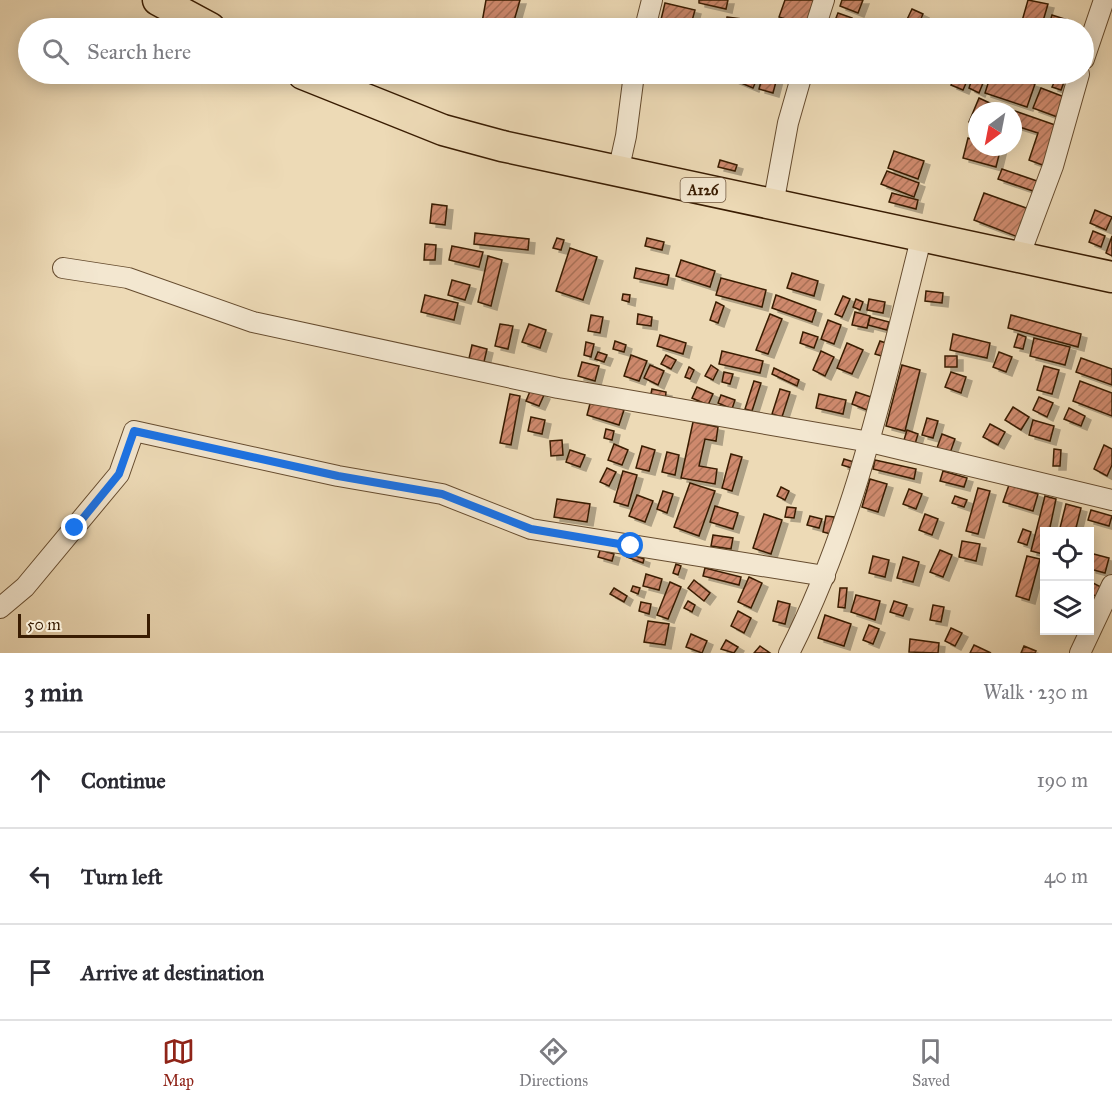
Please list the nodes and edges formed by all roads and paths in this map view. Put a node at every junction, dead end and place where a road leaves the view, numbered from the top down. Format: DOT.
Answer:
graph roads {
  1 [pos="158,0"];
  2 [pos="652,0"];
  3 [pos="824,0"];
  4 [pos="1104,0"];
  5 [pos="191,18"];
  6 [pos="648,18"];
  7 [pos="818,18"];
  8 [pos="1094,28"];
  9 [pos="328,84"];
  10 [pos="633,84"];
  11 [pos="799,84"];
  12 [pos="1076,84"];
  13 [pos="618,172"];
  14 [pos="773,205"];
  15 [pos="922,235"];
  16 [pos="1019,257"];
  17 [pos="63,268"];
  18 [pos="1112,277"];
  19 [pos="870,442"];
  20 [pos="1112,500"];
  21 [pos="825,576"];
  22 [pos="1112,585"];
  23 [pos="0,608"];
  24 [pos="789,653"];
  25 [pos="1080,653"];
  1 -- 5 [label="highway"];
  2 -- 6 [label="street"];
  3 -- 7 [label="street"];
  4 -- 8 [label="street"];
  9 -- 13 [label="highway, A126"];
  10 -- 13 [label="street"];
  11 -- 14 [label="street"];
  12 -- 16 [label="street"];
  13 -- 14 [label="highway, A126"];
  14 -- 15 [label="highway, A126"];
  15 -- 16 [label="highway, A126"];
  15 -- 19 [label="street"];
  16 -- 18 [label="highway, A126"];
  17 -- 19 [label="street"];
  19 -- 20 [label="street"];
  19 -- 21 [label="street"];
  21 -- 23 [label="street"];
  21 -- 24 [label="street"];
  22 -- 25 [label="street"];
}
